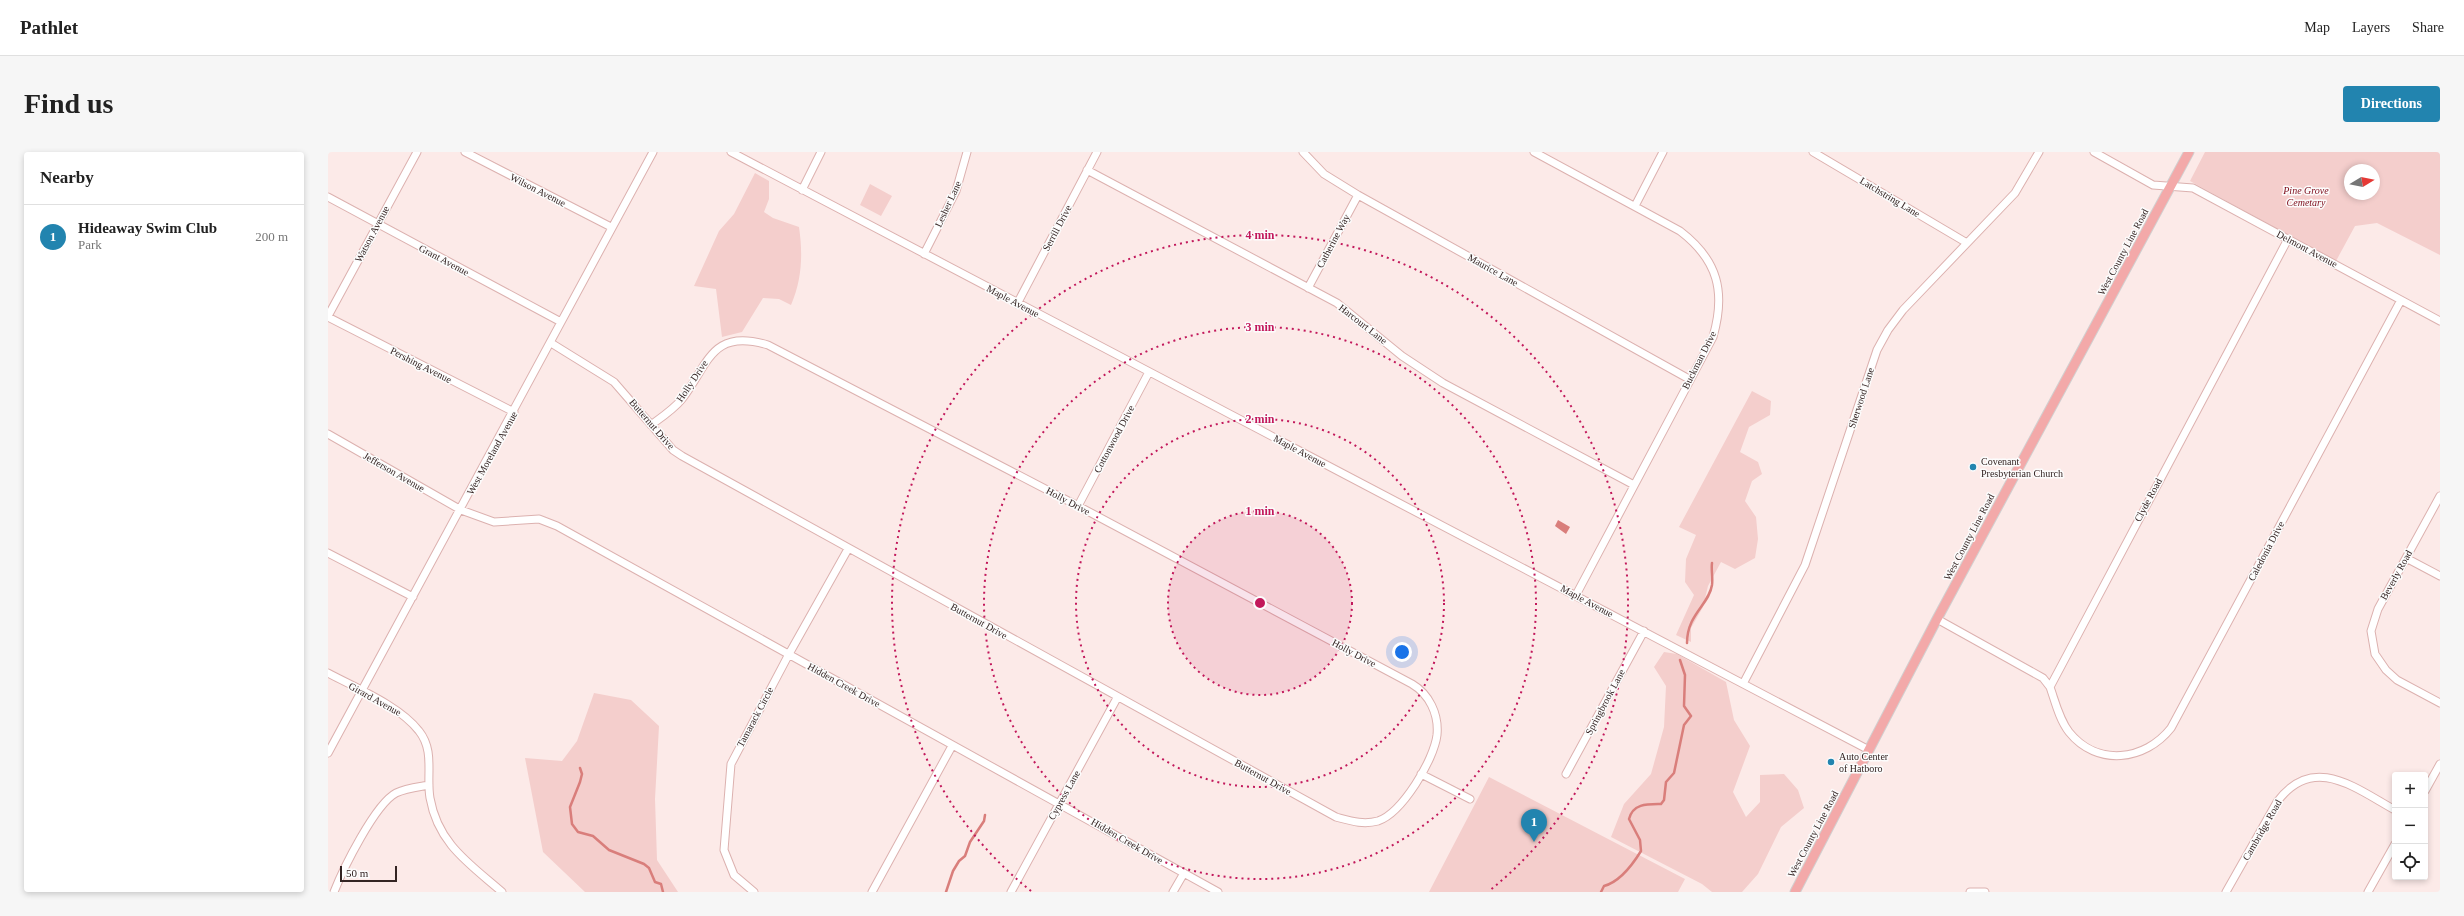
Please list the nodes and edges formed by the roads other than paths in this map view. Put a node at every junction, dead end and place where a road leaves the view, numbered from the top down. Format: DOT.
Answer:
graph roads {
  1 [pos="417,152"];
  2 [pos="465,152"];
  3 [pos="653,152"];
  4 [pos="731,152"];
  5 [pos="821,152"];
  6 [pos="967,152"];
  7 [pos="1097,152"];
  8 [pos="1303,152"];
  9 [pos="1534,152"];
  10 [pos="1663,152"];
  11 [pos="1813,152"];
  12 [pos="2039,152"];
  13 [pos="2094,152"];
  14 [pos="2189,152"];
  15 [pos="1822,154"];
  16 [pos="1087,170"];
  17 [pos="2171,186"];
  18 [pos="802,190"];
  19 [pos="1358,195"];
  20 [pos="328,197"];
  21 [pos="1635,206"];
  22 [pos="378,224"];
  23 [pos="611,227"];
  24 [pos="2288,239"];
  25 [pos="1967,243"];
  26 [pos="924,254"];
  27 [pos="1308,288"];
  28 [pos="2401,300"];
  29 [pos="1017,304"];
  30 [pos="328,317"];
  31 [pos="2440,321"];
  32 [pos="561,322"];
  33 [pos="551,343"];
  34 [pos="1149,372"];
  35 [pos="1689,379"];
  36 [pos="514,412"];
  37 [pos="651,425"];
  38 [pos="328,434"];
  39 [pos="1634,485"];
  40 [pos="2440,496"];
  41 [pos="1078,506"];
  42 [pos="460,510"];
  43 [pos="848,549"];
  44 [pos="328,553"];
  45 [pos="2406,558"];
  46 [pos="2440,576"];
  47 [pos="1576,595"];
  48 [pos="413,597"];
  49 [pos="1937,619"];
  50 [pos="1644,631"];
  51 [pos="789,654"];
  52 [pos="328,673"];
  53 [pos="1744,682"];
  54 [pos="2050,687"];
  55 [pos="362,691"];
  56 [pos="1118,698"];
  57 [pos="2440,703"];
  58 [pos="952,746"];
  59 [pos="1869,750"];
  60 [pos="328,753"];
  61 [pos="2440,764"];
  62 [pos="1421,774"];
  63 [pos="1566,774"];
  64 [pos="429,785"];
  65 [pos="2428,785"];
  66 [pos="1470,799"];
  67 [pos="1060,803"];
  68 [pos="2392,808"];
  69 [pos="2392,849"];
  70 [pos="1184,873"];
  71 [pos="334,892"];
  72 [pos="502,892"];
  73 [pos="754,892"];
  74 [pos="872,892"];
  75 [pos="1011,892"];
  76 [pos="1173,892"];
  77 [pos="1218,892"];
  78 [pos="1795,892"];
  79 [pos="1970,892"];
  80 [pos="1985,892"];
  81 [pos="2226,892"];
  82 [pos="2368,892"];
  1 -- 22 [label="street, Watson Avenue"];
  2 -- 23 [label="street, Wilson Avenue"];
  3 -- 23 [label="street, West Moreland Avenue"];
  4 -- 18 [label="street, Maple Avenue"];
  5 -- 18 [label="street"];
  6 -- 26 [label="street, Lesher Lane"];
  7 -- 16 [label="street, Serrill Drive"];
  8 -- 19 [label="street, Maurice Lane"];
  9 -- 21 [label="street, Buckman Drive"];
  10 -- 21 [label="street"];
  11 -- 15 [label="street, Latchstring Lane"];
  12 -- 25 [label="street, Sherwood Lane"];
  13 -- 17 [label="street"];
  14 -- 17 [label="main road, West County Line Road"];
  15 -- 25 [label="street, Latchstring Lane"];
  16 -- 27 [label="street, Harcourt Lane"];
  16 -- 29 [label="street, Serrill Drive"];
  17 -- 24 [label="street, Delmont Avenue"];
  17 -- 49 [label="main road, West County Line Road"];
  18 -- 26 [label="street, Maple Avenue"];
  19 -- 27 [label="street, Catherine Way"];
  19 -- 35 [label="street, Maurice Lane"];
  20 -- 22 [label="street, Grant Avenue"];
  21 -- 35 [label="street, Buckman Drive"];
  22 -- 30 [label="street, Watson Avenue"];
  22 -- 32 [label="street, Grant Avenue"];
  23 -- 32 [label="street, West Moreland Avenue"];
  24 -- 28 [label="street, Delmont Avenue"];
  24 -- 54 [label="street, Clyde Road"];
  25 -- 53 [label="street, Sherwood Lane"];
  26 -- 29 [label="street, Maple Avenue"];
  27 -- 39 [label="street, Harcourt Lane"];
  28 -- 31 [label="street, Delmont Avenue"];
  28 -- 54 [label="street, Caledonia Drive"];
  29 -- 34 [label="street, Maple Avenue"];
  30 -- 36 [label="street, Pershing Avenue"];
  32 -- 33 [label="street, West Moreland Avenue"];
  33 -- 36 [label="street, West Moreland Avenue"];
  33 -- 37 [label="street, Butternut Drive"];
  34 -- 41 [label="street, Cottonwood Drive"];
  34 -- 47 [label="street, Maple Avenue"];
  35 -- 39 [label="street, Buckman Drive"];
  36 -- 42 [label="street, West Moreland Avenue"];
  37 -- 41 [label="street, Holly Drive"];
  37 -- 43 [label="street, Butternut Drive"];
  38 -- 42 [label="street, Jefferson Avenue"];
  39 -- 47 [label="street, Buckman Drive"];
  40 -- 45 [label="street, Beverly Road"];
  41 -- 62 [label="street, Holly Drive"];
  42 -- 48 [label="street, West Moreland Avenue"];
  42 -- 51 [label="street, Hidden Creek Drive"];
  43 -- 51 [label="street, Tamarack Circle"];
  43 -- 56 [label="street, Butternut Drive"];
  44 -- 48 [label="street"];
  45 -- 46 [label="street"];
  45 -- 57 [label="street, Beverly Road"];
  47 -- 50 [label="street, Maple Avenue"];
  48 -- 55 [label="street, West Moreland Avenue"];
  49 -- 54 [label="street"];
  49 -- 59 [label="main road, West County Line Road"];
  50 -- 53 [label="street, Maple Avenue"];
  50 -- 63 [label="street, Springbrook Lane"];
  51 -- 58 [label="street, Hidden Creek Drive"];
  51 -- 73 [label="street, Tamarack Circle"];
  52 -- 55 [label="street, Girard Avenue"];
  53 -- 59 [label="street, Maple Avenue"];
  55 -- 60 [label="street, West Moreland Avenue"];
  55 -- 64 [label="street, Girard Avenue"];
  56 -- 62 [label="street, Butternut Drive"];
  56 -- 67 [label="street, Cypress Lane"];
  58 -- 67 [label="street, Hidden Creek Drive"];
  58 -- 74 [label="street"];
  59 -- 78 [label="main road, West County Line Road"];
  61 -- 65 [label="street"];
  62 -- 66 [label="street"];
  64 -- 71 [label="street"];
  64 -- 72 [label="street, Girard Avenue"];
  67 -- 70 [label="street, Hidden Creek Drive"];
  67 -- 75 [label="street, Cypress Lane"];
  68 -- 81 [label="street, Cambridge Road"];
  69 -- 82 [label="street"];
  70 -- 76 [label="street"];
  70 -- 77 [label="street, Hidden Creek Drive"];
  79 -- 80 [label="street"];
}
